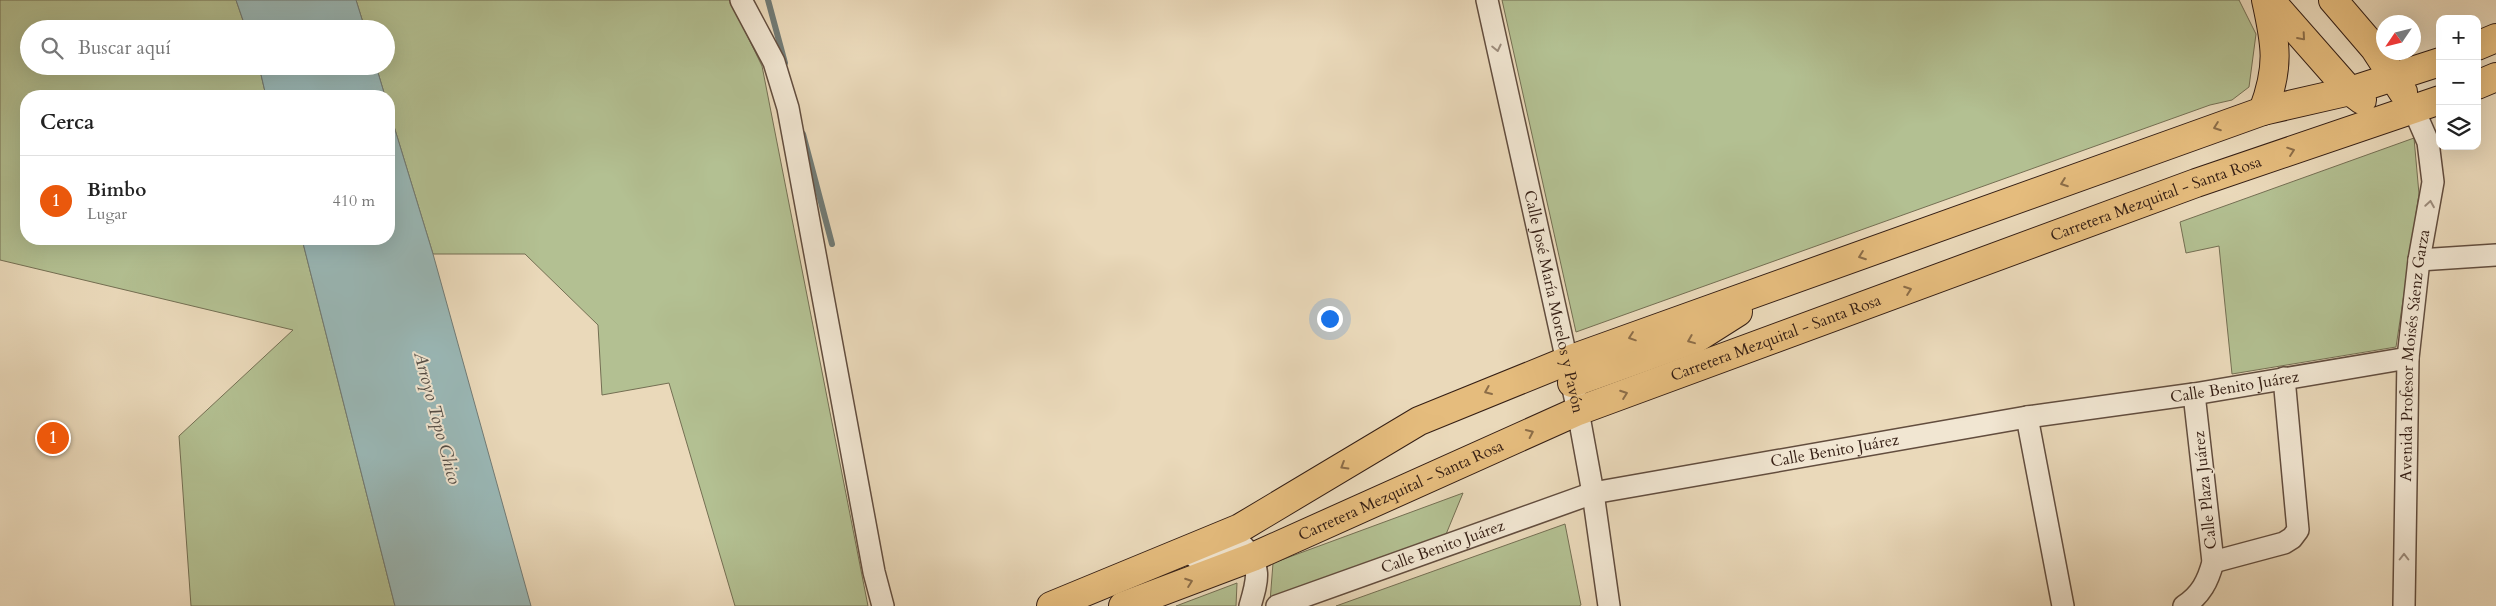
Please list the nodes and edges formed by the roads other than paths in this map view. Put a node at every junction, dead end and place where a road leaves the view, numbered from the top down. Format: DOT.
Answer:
graph roads {
  1 [pos="741,0"];
  2 [pos="1487,0"];
  3 [pos="2266,0"];
  4 [pos="2270,0"];
  5 [pos="2333,0"];
  6 [pos="2496,38"];
  7 [pos="2481,44"];
  8 [pos="2436,63"];
  9 [pos="2496,77"];
  10 [pos="2395,78"];
  11 [pos="2481,83"];
  12 [pos="2350,91"];
  13 [pos="2436,101"];
  14 [pos="2263,111"];
  15 [pos="2405,113"];
  16 [pos="2496,255"];
  17 [pos="2419,260"];
  18 [pos="2408,358"];
  19 [pos="1569,372"];
  20 [pos="2284,378"];
  21 [pos="2194,394"];
  22 [pos="1578,411"];
  23 [pos="2027,417"];
  24 [pos="1594,493"];
  25 [pos="1253,557"];
  26 [pos="2213,562"];
  27 [pos="1125,575"];
  28 [pos="1140,603"];
  29 [pos="883,606"];
  30 [pos="1050,606"];
  31 [pos="1250,606"];
  32 [pos="1277,606"];
  33 [pos="1609,606"];
  34 [pos="2063,606"];
  35 [pos="2184,606"];
  36 [pos="2404,606"];
  1 -- 29 [label="street"];
  2 -- 19 [label="street, Calle José María Morelos y Pavón, one-way"];
  3 -- 14 [label="main road"];
  4 -- 12 [label="main road, one-way"];
  5 -- 10 [label="main road"];
  6 -- 7 [label="main road"];
  8 -- 10 [label="main road, Carretera Mezquital - Santa Rosa"];
  9 -- 11 [label="main road"];
  10 -- 12 [label="main road, Carretera Mezquital - Santa Rosa"];
  10 -- 15 [label="main road"];
  12 -- 14 [label="main road, Carretera Mezquital - Santa Rosa"];
  12 -- 15 [label="main road"];
  13 -- 15 [label="main road, Carretera Mezquital - Santa Rosa"];
  14 -- 19 [label="main road, Carretera Mezquital - Santa Rosa, one-way"];
  17 -- 15 [label="street, Avenida Profesor Moisés Sáenz Garza, one-way"];
  22 -- 15 [label="main road, Carretera Mezquital - Santa Rosa, one-way"];
  16 -- 17 [label="street"];
  17 -- 18 [label="street, Avenida Profesor Moisés Sáenz Garza"];
  18 -- 20 [label="street, Calle Benito Juárez"];
  36 -- 18 [label="street, Avenida Profesor Moisés Sáenz Garza, one-way"];
  19 -- 22 [label="street, Calle José María Morelos y Pavón"];
  19 -- 27 [label="main road, Carretera Mezquital - Santa Rosa, one-way"];
  20 -- 21 [label="street, Calle Benito Juárez"];
  20 -- 26 [label="street"];
  21 -- 23 [label="street, Calle Benito Juárez"];
  21 -- 26 [label="street, Calle Plaza Juárez"];
  22 -- 24 [label="street, Calle José María Morelos y Pavón"];
  25 -- 22 [label="main road, Carretera Mezquital - Santa Rosa, one-way"];
  23 -- 24 [label="street, Calle Benito Juárez"];
  23 -- 34 [label="street"];
  24 -- 32 [label="street, Calle Benito Juárez"];
  24 -- 33 [label="street, Calle José María Morelos y Pavón"];
  25 -- 27 [label="street"];
  28 -- 25 [label="main road, Carretera Mezquital - Santa Rosa, one-way"];
  25 -- 31 [label="street"];
  26 -- 35 [label="street, Calle Plaza Juárez"];
  27 -- 30 [label="main road, Carretera Mezquital - Santa Rosa"];
}
